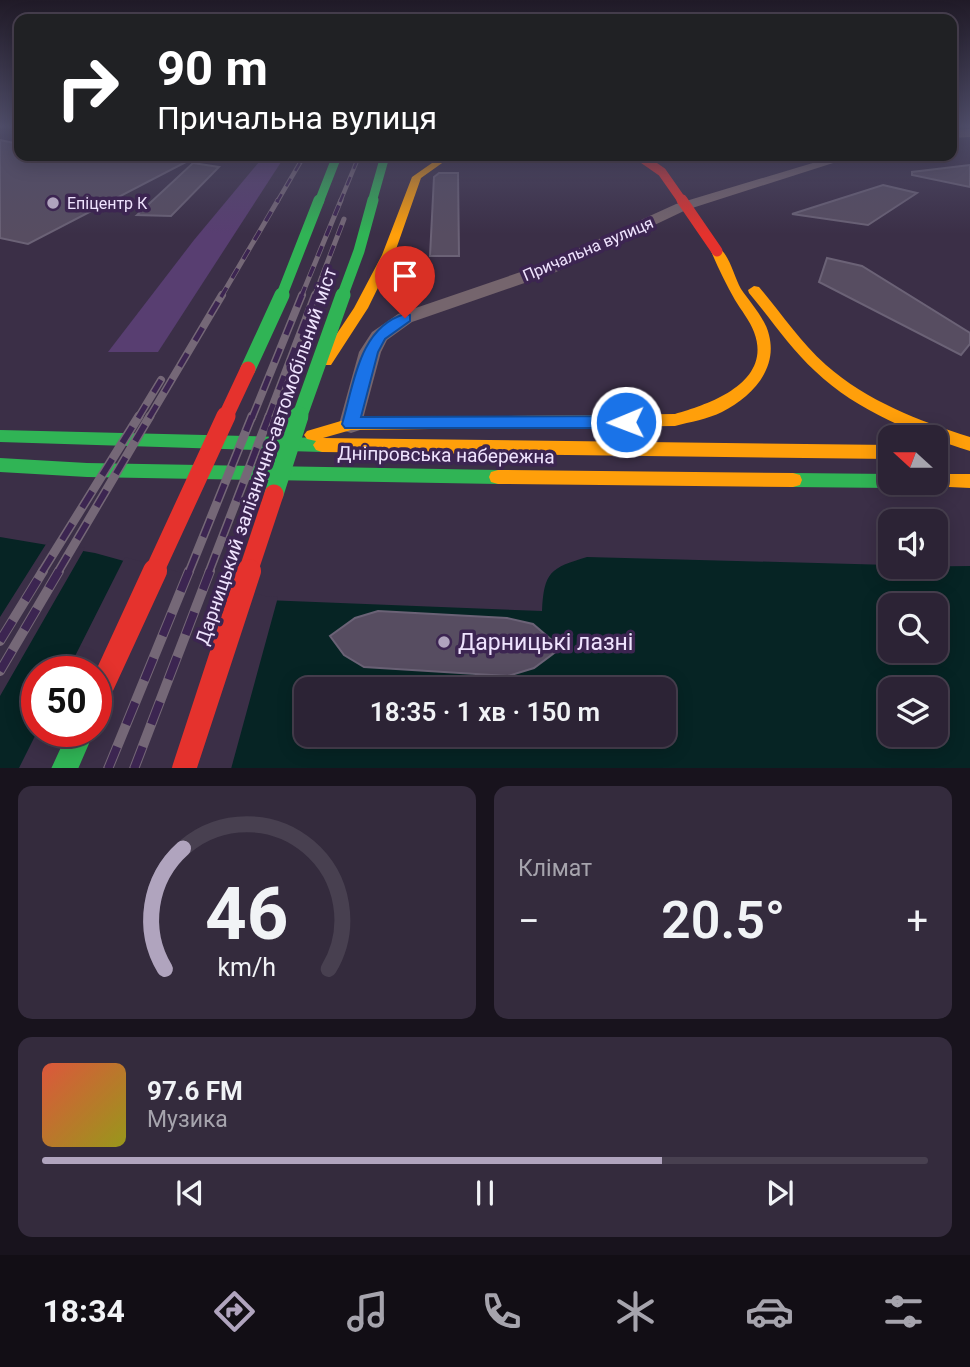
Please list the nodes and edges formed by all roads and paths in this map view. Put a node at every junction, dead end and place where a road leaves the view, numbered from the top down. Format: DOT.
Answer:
graph roads {
  1 [pos="334,163"];
  2 [pos="383,163"];
  3 [pos="438,163"];
  4 [pos="649,163"];
  5 [pos="653,163"];
  6 [pos="826,163"];
  7 [pos="681,207"];
  8 [pos="718,251"];
  9 [pos="307,392"];
  10 [pos="351,424"];
  11 [pos="0,436"];
  12 [pos="295,444"];
  13 [pos="970,444"];
  14 [pos="878,452"];
  15 [pos="948,453"];
  16 [pos="970,453"];
  17 [pos="0,465"];
  18 [pos="878,481"];
  19 [pos="948,481"];
  20 [pos="970,481"];
  21 [pos="112,664"];
  22 [pos="74,747"];
  23 [pos="64,768"];
  24 [pos="184,768"];
  1 -- 21 [label="main road, Дарницький залізнично-автомобільний міст, bridge"];
  2 -- 9 [label="main road, Дарницький залізнично-автомобільний міст, bridge"];
  3 -- 9 [label="main road, bridge"];
  4 -- 8 [label="main road, bridge"];
  5 -- 7 [label="street"];
  6 -- 7 [label="street, Причальна вулиця"];
  7 -- 10 [label="street, Причальна вулиця"];
  8 -- 10 [label="main road"];
  8 -- 13 [label="main road"];
  9 -- 24 [label="main road, Дарницький залізнично-автомобільний міст, bridge"];
  10 -- 12 [label="main road"];
  11 -- 12 [label="main road, Дніпровська набережна"];
  12 -- 14 [label="main road, Дніпровська набережна"];
  15 -- 16 [label="main road"];
  17 -- 18 [label="main road, Дніпровська набережна"];
  19 -- 20 [label="main road"];
  22 -- 23 [label="main road"];
}
